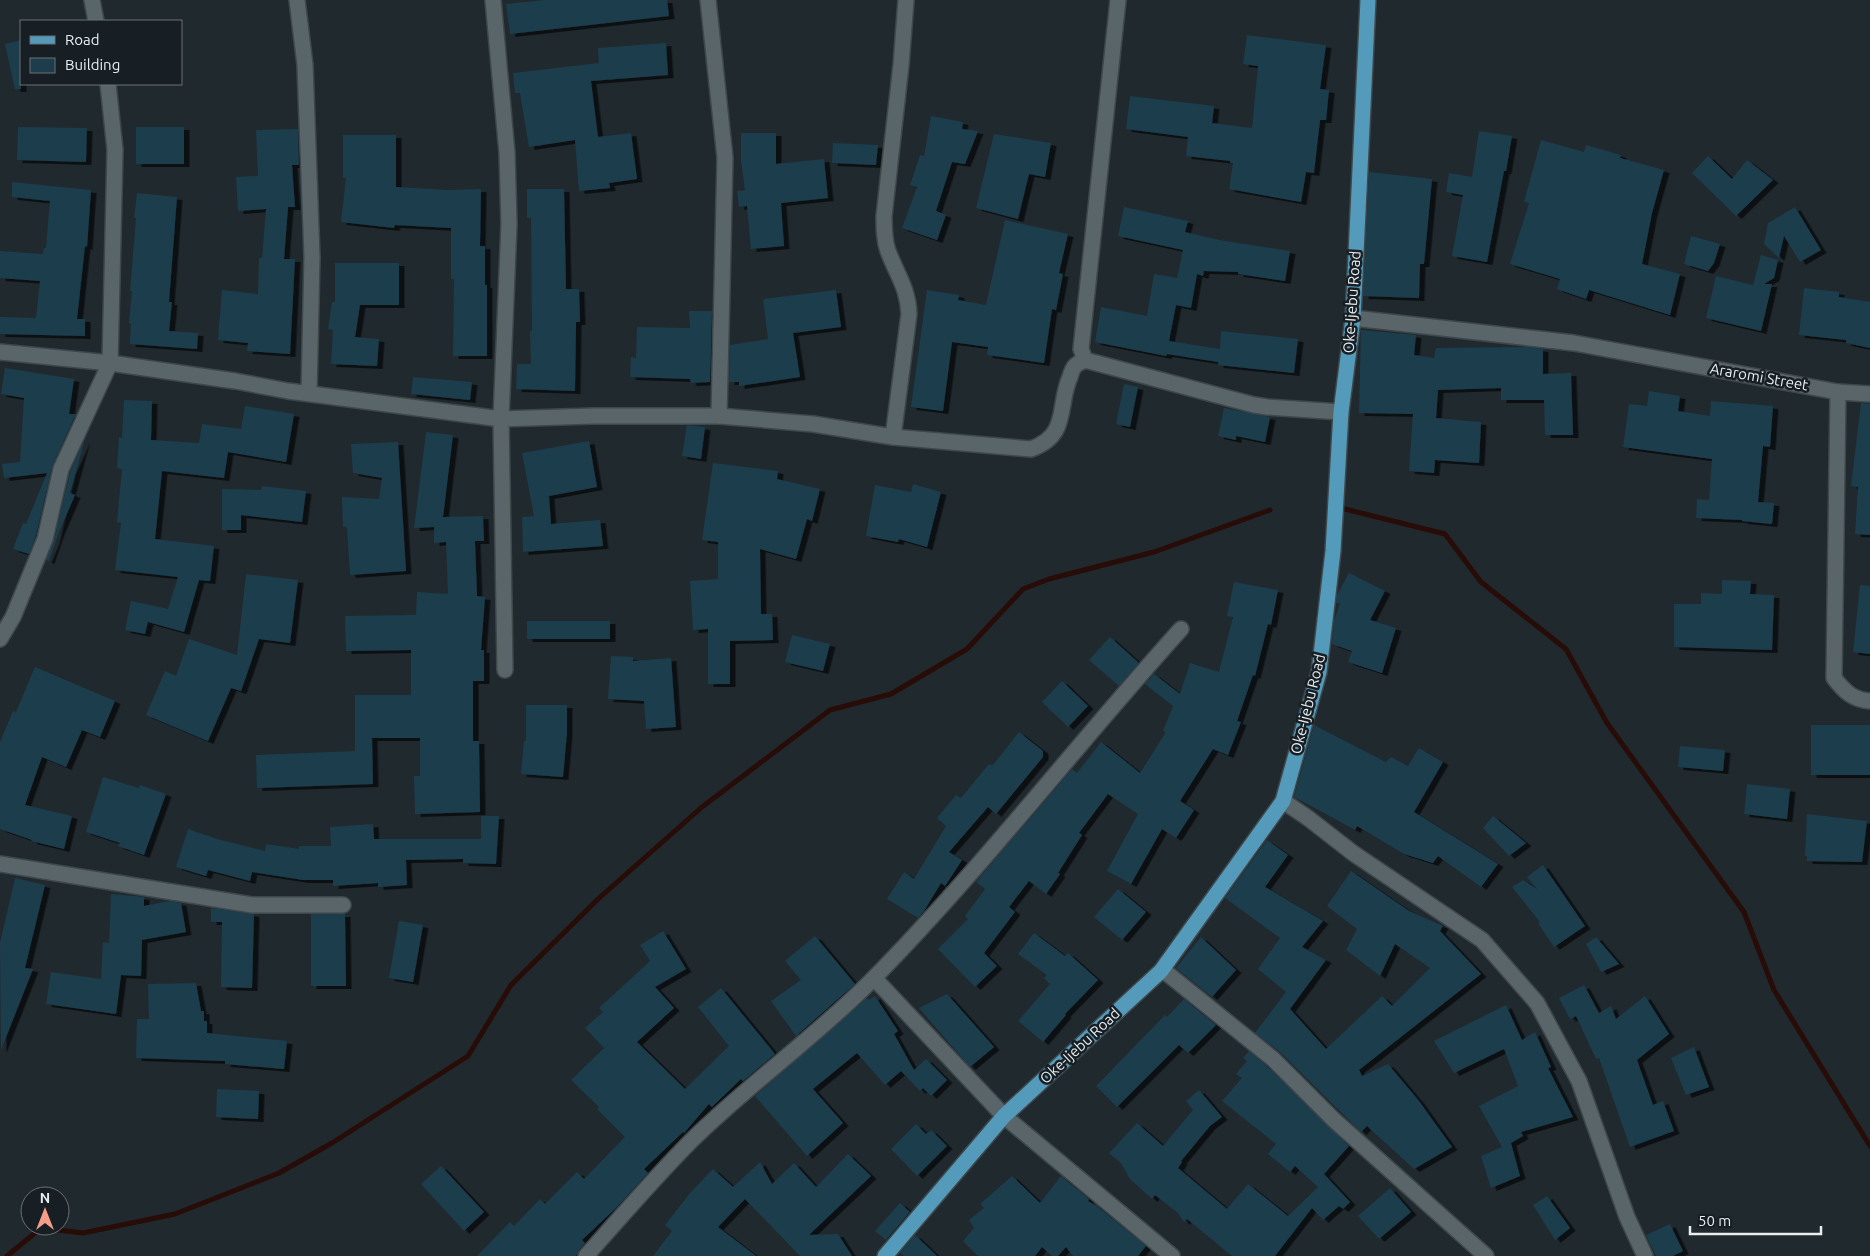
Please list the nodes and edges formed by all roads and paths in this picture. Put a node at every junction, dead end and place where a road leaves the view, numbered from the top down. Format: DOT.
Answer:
graph roads {
  1 [pos="92,0"];
  2 [pos="297,0"];
  3 [pos="493,0"];
  4 [pos="708,0"];
  5 [pos="906,0"];
  6 [pos="1118,0"];
  7 [pos="1368,0"];
  8 [pos="96,20"];
  9 [pos="108,85"];
  10 [pos="1352,318"];
  11 [pos="0,352"];
  12 [pos="1085,360"];
  13 [pos="110,363"];
  14 [pos="1838,392"];
  15 [pos="309,393"];
  16 [pos="1870,394"];
  17 [pos="1342,412"];
  18 [pos="719,416"];
  19 [pos="501,419"];
  20 [pos="893,437"];
  21 [pos="1182,629"];
  22 [pos="0,639"];
  23 [pos="505,670"];
  24 [pos="1870,701"];
  25 [pos="1282,801"];
  26 [pos="0,864"];
  27 [pos="343,905"];
  28 [pos="1161,971"];
  29 [pos="874,978"];
  30 [pos="1004,1116"];
  31 [pos="586,1256"];
  32 [pos="885,1256"];
  33 [pos="1172,1256"];
  34 [pos="1486,1256"];
  35 [pos="1646,1256"];
  1 -- 8 [label="street"];
  2 -- 15 [label="street"];
  3 -- 19 [label="street"];
  4 -- 18 [label="street"];
  5 -- 20 [label="street"];
  6 -- 12 [label="street"];
  7 -- 10 [label="main road, Oke-Ijebu Road"];
  9 -- 13 [label="street"];
  10 -- 14 [label="street, Araromi Street"];
  10 -- 17 [label="main road, Oke-Ijebu Road"];
  11 -- 13 [label="street"];
  12 -- 17 [label="street"];
  12 -- 20 [label="street"];
  13 -- 15 [label="street"];
  13 -- 22 [label="street"];
  14 -- 16 [label="street, Araromi Street"];
  14 -- 24 [label="street"];
  15 -- 19 [label="street"];
  17 -- 25 [label="main road, Oke-Ijebu Road"];
  18 -- 19 [label="street"];
  18 -- 20 [label="street"];
  19 -- 23 [label="street"];
  21 -- 29 [label="street"];
  25 -- 28 [label="main road, Oke-Ijebu Road"];
  25 -- 35 [label="street"];
  26 -- 27 [label="street"];
  28 -- 30 [label="main road, Oke-Ijebu Road"];
  28 -- 34 [label="street"];
  29 -- 30 [label="street"];
  29 -- 31 [label="street"];
  30 -- 32 [label="main road, Oke-Ijebu Road"];
  30 -- 33 [label="street"];
}
